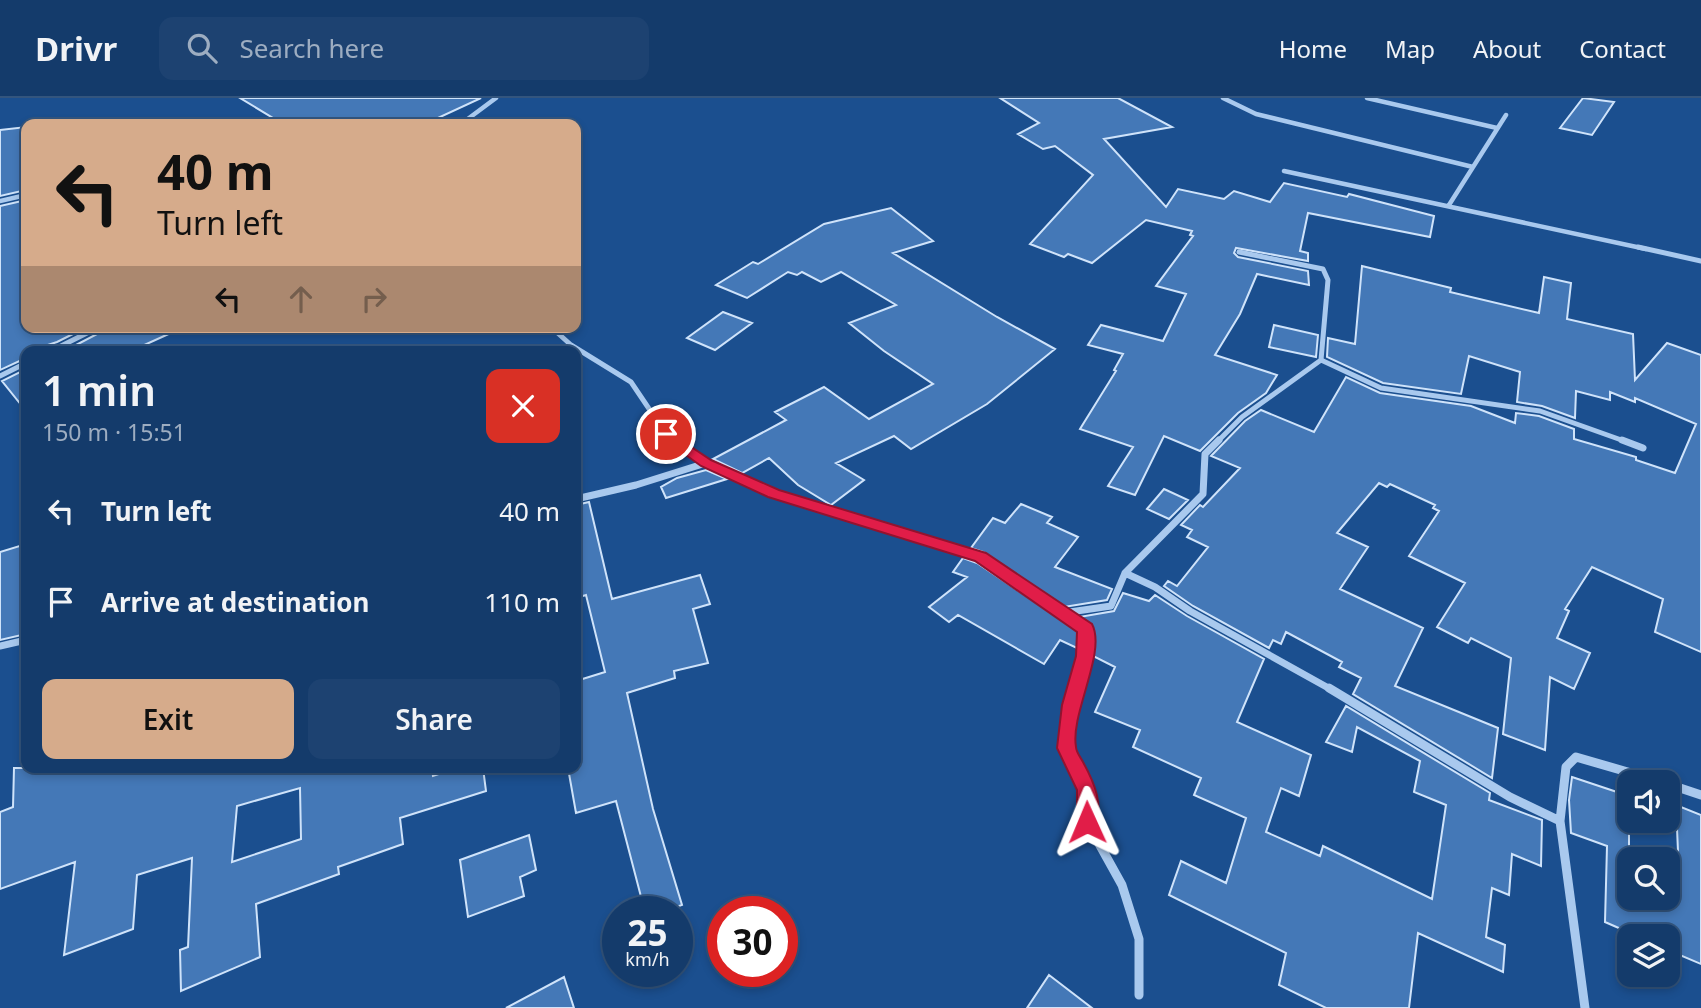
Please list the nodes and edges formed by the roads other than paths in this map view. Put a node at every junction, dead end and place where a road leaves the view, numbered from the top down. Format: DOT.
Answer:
graph roads {
  1 [pos="496,98"];
  2 [pos="1223,98"];
  3 [pos="1367,98"];
  4 [pos="1506,115"];
  5 [pos="468,119"];
  6 [pos="1497,128"];
  7 [pos="1473,167"];
  8 [pos="1284,171"];
  9 [pos="21,196"];
  10 [pos="0,201"];
  11 [pos="1449,205"];
  12 [pos="1240,252"];
  13 [pos="1701,261"];
  14 [pos="87,333"];
  15 [pos="557,333"];
  16 [pos="61,346"];
  17 [pos="572,346"];
  18 [pos="581,352"];
  19 [pos="1321,360"];
  20 [pos="21,366"];
  21 [pos="0,376"];
  22 [pos="1643,448"];
  23 [pos="706,463"];
  24 [pos="581,498"];
  25 [pos="1125,573"];
  26 [pos="1063,613"];
  27 [pos="21,641"];
  28 [pos="0,646"];
  29 [pos="1621,770"];
  30 [pos="1680,788"];
  31 [pos="1701,795"];
  32 [pos="1560,821"];
  33 [pos="1139,995"];
  34 [pos="1585,1008"];
  1 -- 5 [label="street"];
  2 -- 7 [label="street"];
  3 -- 6 [label="street"];
  4 -- 6 [label="street"];
  6 -- 7 [label="street"];
  7 -- 11 [label="street"];
  8 -- 11 [label="street"];
  9 -- 10 [label="street"];
  11 -- 13 [label="street"];
  12 -- 19 [label="street"];
  14 -- 16 [label="street"];
  15 -- 17 [label="street"];
  18 -- 23 [label="street"];
  19 -- 22 [label="street"];
  19 -- 25 [label="street"];
  20 -- 21 [label="street"];
  23 -- 24 [label="street"];
  23 -- 26 [label="street"];
  25 -- 26 [label="street"];
  25 -- 32 [label="street"];
  26 -- 33 [label="street"];
  27 -- 28 [label="street"];
  29 -- 32 [label="street"];
  30 -- 31 [label="street"];
  32 -- 34 [label="street"];
}
